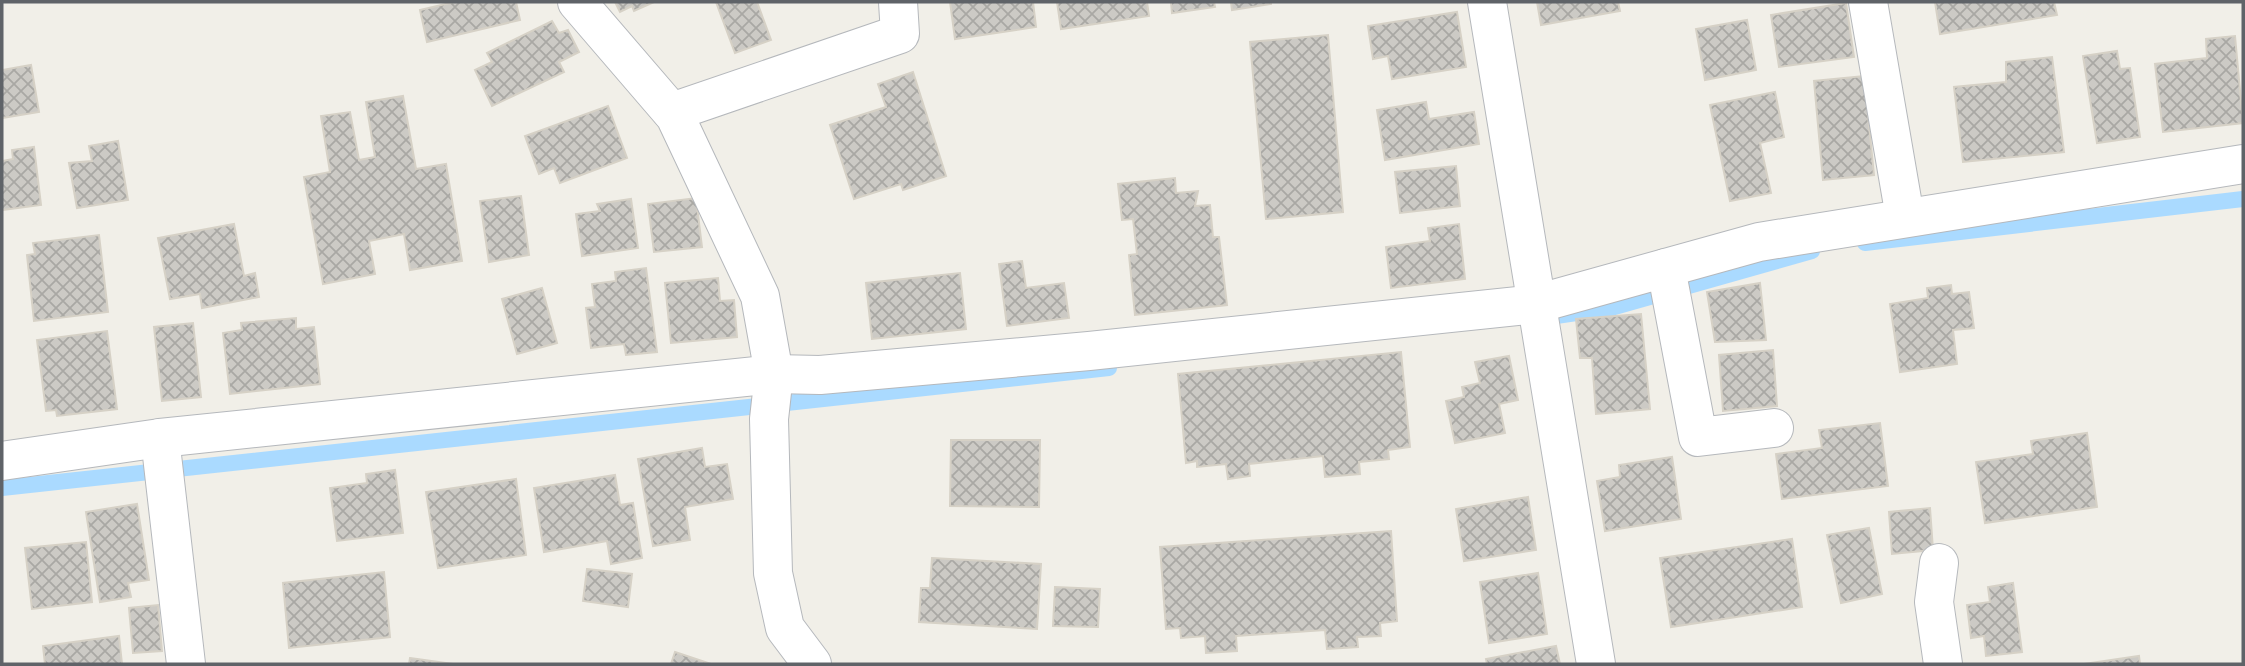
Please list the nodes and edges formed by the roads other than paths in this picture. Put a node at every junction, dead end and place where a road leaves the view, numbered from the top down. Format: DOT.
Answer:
graph roads {
  1 [pos="577,2"];
  2 [pos="898,2"];
  3 [pos="1487,2"];
  4 [pos="1868,2"];
  5 [pos="672,112"];
  6 [pos="2243,164"];
  7 [pos="1905,217"];
  8 [pos="1666,268"];
  9 [pos="1536,304"];
  10 [pos="774,374"];
  11 [pos="1774,428"];
  12 [pos="160,438"];
  13 [pos="2,461"];
  14 [pos="1939,563"];
  15 [pos="187,664"];
  16 [pos="812,664"];
  17 [pos="1596,664"];
  18 [pos="1943,664"];
  1 -- 5 [label="street"];
  2 -- 5 [label="street"];
  3 -- 9 [label="street"];
  4 -- 7 [label="street"];
  5 -- 10 [label="street"];
  6 -- 7 [label="street"];
  7 -- 8 [label="street"];
  8 -- 9 [label="street"];
  8 -- 11 [label="street"];
  9 -- 10 [label="street"];
  9 -- 17 [label="street"];
  10 -- 12 [label="street"];
  10 -- 16 [label="street"];
  12 -- 13 [label="street"];
  12 -- 15 [label="street"];
  14 -- 18 [label="street"];
}
